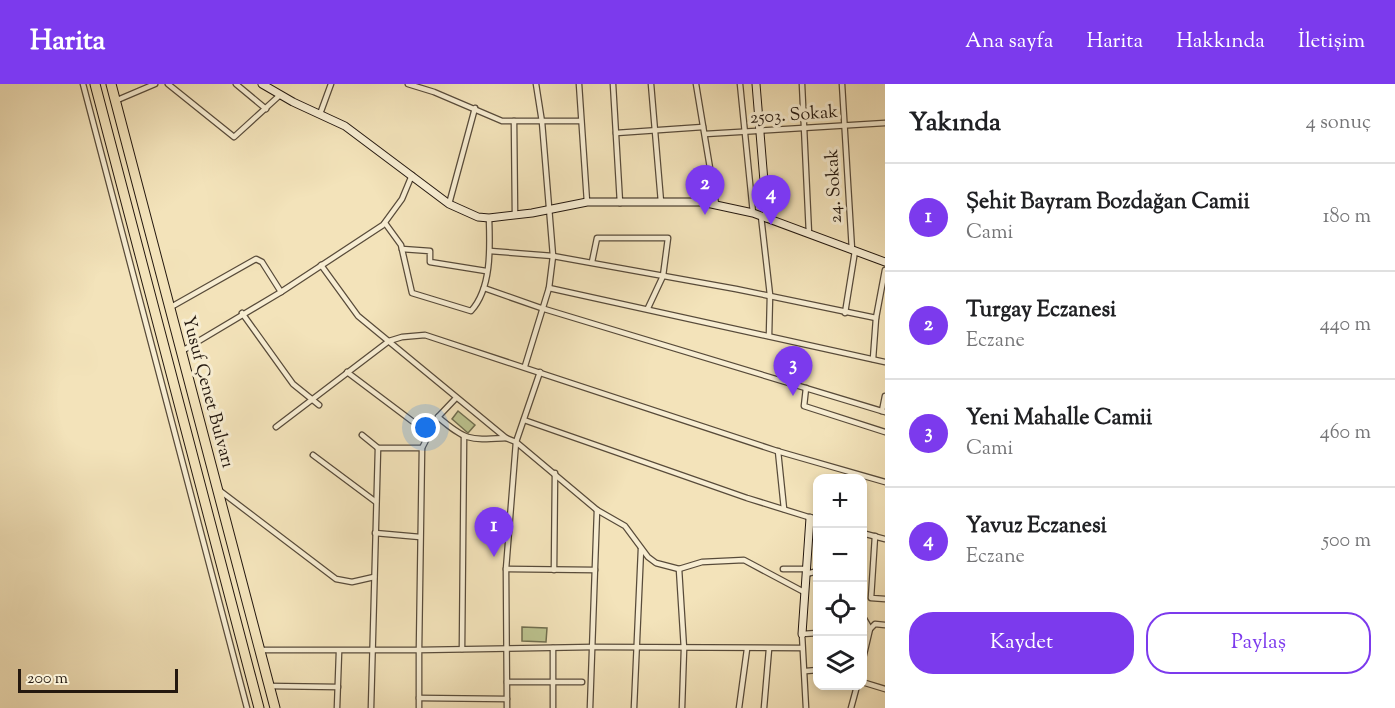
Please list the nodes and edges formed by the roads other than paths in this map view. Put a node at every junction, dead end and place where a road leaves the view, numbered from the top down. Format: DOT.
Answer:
graph roads {
  1 [pos="83,84"];
  2 [pos="95,84"];
  3 [pos="111,84"];
  4 [pos="155,84"];
  5 [pos="168,84"];
  6 [pos="236,84"];
  7 [pos="262,84"];
  8 [pos="331,84"];
  9 [pos="408,84"];
  10 [pos="437,84"];
  11 [pos="536,84"];
  12 [pos="579,84"];
  13 [pos="613,84"];
  14 [pos="651,84"];
  15 [pos="696,84"];
  16 [pos="740,84"];
  17 [pos="756,84"];
  18 [pos="802,84"];
  19 [pos="842,84"];
  20 [pos="434,92"];
  21 [pos="280,95"];
  22 [pos="115,101"];
  23 [pos="475,108"];
  24 [pos="266,109"];
  25 [pos="320,114"];
  26 [pos="514,121"];
  27 [pos="542,122"];
  28 [pos="581,122"];
  29 [pos="885,123"];
  30 [pos="845,125"];
  31 [pos="703,127"];
  32 [pos="805,127"];
  33 [pos="656,130"];
  34 [pos="759,132"];
  35 [pos="616,133"];
  36 [pos="746,133"];
  37 [pos="705,134"];
  38 [pos="412,175"];
  39 [pos="587,202"];
  40 [pos="620,202"];
  41 [pos="661,202"];
  42 [pos="449,204"];
  43 [pos="716,204"];
  44 [pos="551,210"];
  45 [pos="753,213"];
  46 [pos="515,215"];
  47 [pos="764,217"];
  48 [pos="489,218"];
  49 [pos="385,223"];
  50 [pos="809,234"];
  51 [pos="402,249"];
  52 [pos="490,251"];
  53 [pos="854,251"];
  54 [pos="553,255"];
  55 [pos="592,262"];
  56 [pos="885,262"];
  57 [pos="321,265"];
  58 [pos="885,270"];
  59 [pos="486,271"];
  60 [pos="663,276"];
  61 [pos="484,288"];
  62 [pos="549,288"];
  63 [pos="281,292"];
  64 [pos="770,295"];
  65 [pos="540,308"];
  66 [pos="648,308"];
  67 [pos="168,309"];
  68 [pos="242,313"];
  69 [pos="845,313"];
  70 [pos="876,318"];
  71 [pos="769,336"];
  72 [pos="390,341"];
  73 [pos="180,352"];
  74 [pos="873,359"];
  75 [pos="885,362"];
  76 [pos="525,366"];
  77 [pos="347,372"];
  78 [pos="540,372"];
  79 [pos="806,388"];
  80 [pos="885,396"];
  81 [pos="456,398"];
  82 [pos="312,399"];
  83 [pos="319,405"];
  84 [pos="883,412"];
  85 [pos="438,417"];
  86 [pos="524,420"];
  87 [pos="276,427"];
  88 [pos="428,432"];
  89 [pos="885,432"];
  90 [pos="362,435"];
  91 [pos="464,437"];
  92 [pos="506,438"];
  93 [pos="516,442"];
  94 [pos="378,448"];
  95 [pos="422,448"];
  96 [pos="778,451"];
  97 [pos="313,455"];
  98 [pos="555,473"];
  99 [pos="885,482"];
  100 [pos="215,486"];
  101 [pos="376,502"];
  102 [pos="784,509"];
  103 [pos="597,510"];
  104 [pos="813,519"];
  105 [pos="813,526"];
  106 [pos="375,533"];
  107 [pos="867,534"];
  108 [pos="875,536"];
  109 [pos="420,537"];
  110 [pos="885,539"];
  111 [pos="641,548"];
  112 [pos="506,569"];
  113 [pos="679,569"];
  114 [pos="783,569"];
  115 [pos="554,570"];
  116 [pos="595,570"];
  117 [pos="806,571"];
  118 [pos="813,571"];
  119 [pos="374,577"];
  120 [pos="804,592"];
  121 [pos="885,599"];
  122 [pos="867,624"];
  123 [pos="885,625"];
  124 [pos="867,629"];
  125 [pos="870,629"];
  126 [pos="813,633"];
  127 [pos="802,634"];
  128 [pos="867,642"];
  129 [pos="593,647"];
  130 [pos="507,648"];
  131 [pos="554,648"];
  132 [pos="638,648"];
  133 [pos="802,648"];
  134 [pos="462,649"];
  135 [pos="684,649"];
  136 [pos="747,649"];
  137 [pos="769,649"];
  138 [pos="260,650"];
  139 [pos="419,650"];
  140 [pos="339,652"];
  141 [pos="372,652"];
  142 [pos="806,670"];
  143 [pos="813,670"];
  144 [pos="507,682"];
  145 [pos="553,682"];
  146 [pos="582,682"];
  147 [pos="867,684"];
  148 [pos="269,686"];
  149 [pos="338,687"];
  150 [pos="885,689"];
  151 [pos="856,690"];
  152 [pos="419,698"];
  153 [pos="507,699"];
  154 [pos="247,708"];
  155 [pos="259,708"];
  156 [pos="275,708"];
  157 [pos="338,708"];
  158 [pos="371,708"];
  159 [pos="419,708"];
  160 [pos="507,708"];
  161 [pos="554,708"];
  162 [pos="590,708"];
  163 [pos="634,708"];
  164 [pos="682,708"];
  165 [pos="739,708"];
  166 [pos="764,708"];
  167 [pos="806,708"];
  168 [pos="851,708"];
  1 -- 154 [label="street"];
  2 -- 155 [label="highway, Yusuf Çenet Bulvarı"];
  3 -- 22 [label="highway, Yusuf Çenet Bulvarı"];
  4 -- 22 [label="street"];
  5 -- 24 [label="street"];
  6 -- 24 [label="street"];
  7 -- 21 [label="street"];
  8 -- 25 [label="street"];
  9 -- 20 [label="street"];
  10 -- 20 [label="street"];
  11 -- 27 [label="street"];
  12 -- 28 [label="street"];
  13 -- 35 [label="street"];
  14 -- 33 [label="street"];
  15 -- 31 [label="street"];
  16 -- 36 [label="street"];
  17 -- 34 [label="street"];
  18 -- 32 [label="street"];
  19 -- 30 [label="street, 24. Sokak"];
  20 -- 23 [label="street"];
  21 -- 24 [label="street"];
  21 -- 25 [label="street"];
  22 -- 67 [label="highway, Yusuf Çenet Bulvarı"];
  23 -- 26 [label="street"];
  23 -- 42 [label="street"];
  25 -- 38 [label="street"];
  26 -- 27 [label="street"];
  26 -- 46 [label="street"];
  27 -- 28 [label="street"];
  27 -- 44 [label="street"];
  28 -- 39 [label="street"];
  29 -- 30 [label="street, 2503. Sokak"];
  30 -- 32 [label="street, 2503. Sokak"];
  30 -- 53 [label="street, 24. Sokak"];
  31 -- 33 [label="street"];
  31 -- 37 [label="street"];
  32 -- 34 [label="street, 2503. Sokak"];
  32 -- 50 [label="street"];
  33 -- 35 [label="street"];
  33 -- 41 [label="street"];
  34 -- 36 [label="street, 2503. Sokak"];
  34 -- 47 [label="street"];
  35 -- 40 [label="street"];
  36 -- 37 [label="street, 2503. Sokak"];
  36 -- 45 [label="street"];
  37 -- 43 [label="street"];
  38 -- 42 [label="street"];
  38 -- 49 [label="street"];
  39 -- 40 [label="street"];
  39 -- 44 [label="street"];
  40 -- 41 [label="street"];
  41 -- 43 [label="street"];
  42 -- 48 [label="street"];
  43 -- 45 [label="street"];
  44 -- 46 [label="street"];
  44 -- 54 [label="street"];
  45 -- 47 [label="street"];
  46 -- 48 [label="street"];
  47 -- 50 [label="street"];
  47 -- 64 [label="street"];
  48 -- 52 [label="street"];
  49 -- 51 [label="street"];
  49 -- 57 [label="street"];
  50 -- 53 [label="street"];
  51 -- 59 [label="street"];
  51 -- 61 [label="street"];
  52 -- 54 [label="street"];
  52 -- 59 [label="street"];
  53 -- 56 [label="street"];
  53 -- 69 [label="street, 24. Sokak"];
  54 -- 55 [label="street"];
  54 -- 62 [label="street"];
  55 -- 60 [label="street"];
  55 -- 60 [label="street"];
  57 -- 63 [label="street"];
  57 -- 72 [label="street"];
  58 -- 70 [label="street"];
  59 -- 61 [label="street"];
  60 -- 64 [label="street"];
  60 -- 66 [label="street"];
  61 -- 65 [label="street"];
  62 -- 65 [label="street"];
  62 -- 66 [label="street"];
  63 -- 67 [label="street"];
  63 -- 68 [label="street"];
  64 -- 69 [label="street"];
  64 -- 71 [label="street"];
  65 -- 76 [label="street"];
  65 -- 79 [label="street"];
  66 -- 71 [label="street"];
  67 -- 73 [label="highway, Yusuf Çenet Bulvarı"];
  68 -- 73 [label="street"];
  68 -- 82 [label="street"];
  69 -- 70 [label="street"];
  70 -- 74 [label="street"];
  71 -- 74 [label="street"];
  72 -- 76 [label="street"];
  72 -- 77 [label="street"];
  72 -- 81 [label="street"];
  73 -- 100 [label="highway, Yusuf Çenet Bulvarı"];
  74 -- 75 [label="street"];
  76 -- 78 [label="street"];
  77 -- 82 [label="street"];
  77 -- 88 [label="street"];
  78 -- 86 [label="street"];
  78 -- 96 [label="street"];
  79 -- 84 [label="street"];
  79 -- 89 [label="street"];
  80 -- 84 [label="street"];
  81 -- 85 [label="street"];
  81 -- 92 [label="street"];
  82 -- 83 [label="street"];
  82 -- 87 [label="street"];
  85 -- 88 [label="street"];
  85 -- 91 [label="street"];
  86 -- 93 [label="street"];
  86 -- 102 [label="street"];
  88 -- 95 [label="street"];
  90 -- 94 [label="street"];
  91 -- 92 [label="street"];
  91 -- 134 [label="street"];
  92 -- 93 [label="street"];
  93 -- 98 [label="street"];
  93 -- 112 [label="street"];
  94 -- 95 [label="street"];
  94 -- 101 [label="street"];
  95 -- 109 [label="street"];
  96 -- 99 [label="street"];
  96 -- 102 [label="street"];
  97 -- 101 [label="street"];
  98 -- 103 [label="street"];
  98 -- 115 [label="street"];
  100 -- 119 [label="street"];
  100 -- 138 [label="highway, Yusuf Çenet Bulvarı"];
  101 -- 106 [label="street"];
  102 -- 104 [label="street"];
  103 -- 111 [label="street"];
  103 -- 116 [label="street"];
  105 -- 117 [label="street"];
  106 -- 109 [label="street"];
  106 -- 119 [label="street"];
  107 -- 108 [label="street"];
  108 -- 110 [label="street"];
  108 -- 121 [label="street"];
  109 -- 139 [label="street"];
  111 -- 113 [label="street"];
  111 -- 132 [label="street"];
  112 -- 115 [label="street"];
  112 -- 130 [label="street"];
  113 -- 120 [label="street"];
  113 -- 135 [label="street"];
  114 -- 117 [label="street"];
  115 -- 116 [label="street"];
  116 -- 129 [label="street"];
  117 -- 118 [label="street"];
  117 -- 120 [label="street"];
  119 -- 141 [label="street"];
  120 -- 127 [label="street"];
  122 -- 125 [label="street"];
  123 -- 125 [label="street"];
  124 -- 125 [label="street"];
  125 -- 128 [label="street"];
  126 -- 127 [label="street"];
  127 -- 133 [label="street"];
  129 -- 131 [label="street"];
  129 -- 132 [label="street"];
  129 -- 162 [label="street"];
  130 -- 131 [label="street"];
  130 -- 134 [label="street"];
  130 -- 144 [label="street"];
  131 -- 145 [label="street"];
  132 -- 135 [label="street"];
  132 -- 163 [label="street"];
  133 -- 137 [label="street"];
  133 -- 142 [label="street"];
  134 -- 139 [label="street"];
  135 -- 136 [label="street"];
  135 -- 164 [label="street"];
  136 -- 137 [label="street"];
  136 -- 165 [label="street"];
  137 -- 166 [label="street"];
  138 -- 140 [label="street"];
  138 -- 148 [label="highway, Yusuf Çenet Bulvarı"];
  139 -- 141 [label="street"];
  139 -- 152 [label="street"];
  140 -- 141 [label="street"];
  140 -- 149 [label="street"];
  141 -- 158 [label="street"];
  142 -- 143 [label="street"];
  142 -- 167 [label="street"];
  144 -- 145 [label="street"];
  144 -- 153 [label="street"];
  145 -- 146 [label="street"];
  145 -- 161 [label="street"];
  147 -- 150 [label="street"];
  148 -- 149 [label="street"];
  148 -- 156 [label="highway, Yusuf Çenet Bulvarı"];
  149 -- 157 [label="street"];
  151 -- 168 [label="street"];
  152 -- 153 [label="street"];
  152 -- 159 [label="street"];
  153 -- 160 [label="street"];
}
